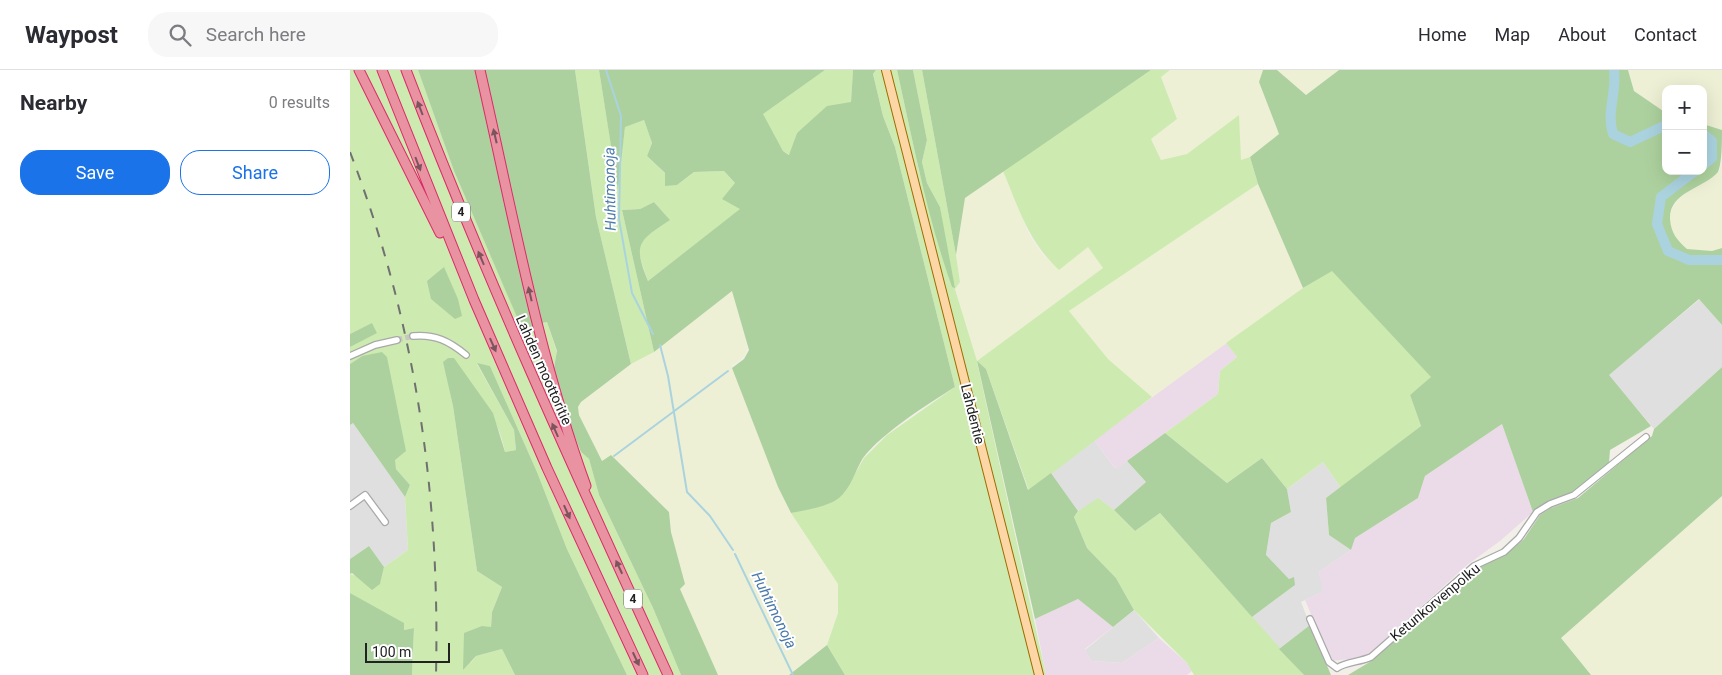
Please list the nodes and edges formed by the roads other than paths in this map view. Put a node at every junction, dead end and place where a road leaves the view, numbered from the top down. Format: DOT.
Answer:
graph roads {
  1 [pos="359,70"];
  2 [pos="382,70"];
  3 [pos="406,70"];
  4 [pos="480,70"];
  5 [pos="886,70"];
  6 [pos="890,70"];
  7 [pos="907,153"];
  8 [pos="474,300"];
  9 [pos="413,336"];
  10 [pos="397,340"];
  11 [pos="466,354"];
  12 [pos="350,356"];
  13 [pos="1646,437"];
  14 [pos="350,506"];
  15 [pos="385,522"];
  16 [pos="605,538"];
  17 [pos="1310,619"];
  18 [pos="1337,668"];
  19 [pos="643,675"];
  20 [pos="668,675"];
  21 [pos="1039,675"];
  22 [pos="1335,675"];
  1 -- 8 [label="highway"];
  2 -- 8 [label="highway, 4, one-way"];
  16 -- 3 [label="highway, Lahden moottoritie / 4, one-way"];
  16 -- 4 [label="highway, one-way"];
  5 -- 7 [label="main road, Lahdentie"];
  6 -- 7 [label="main road, Lahdentie"];
  7 -- 21 [label="main road, Lahdentie"];
  8 -- 19 [label="highway, 4, one-way"];
  9 -- 11 [label="street"];
  10 -- 12 [label="street"];
  13 -- 18 [label="street, Ketunkorvenpolku"];
  14 -- 15 [label="street"];
  20 -- 16 [label="highway, Lahden moottoritie / 4, one-way"];
  17 -- 18 [label="street"];
  18 -- 22 [label="street"];
}
